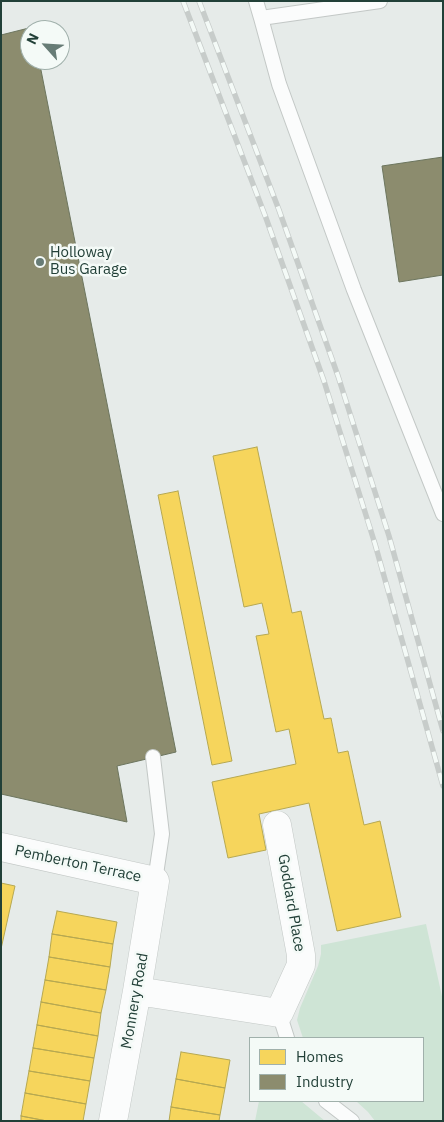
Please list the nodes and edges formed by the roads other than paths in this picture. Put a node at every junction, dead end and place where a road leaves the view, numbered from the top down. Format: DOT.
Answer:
graph roads {
  1 [pos="256,1"];
  2 [pos="380,1"];
  3 [pos="261,18"];
  4 [pos="443,514"];
  5 [pos="153,757"];
  6 [pos="277,825"];
  7 [pos="1,847"];
  8 [pos="155,881"];
  9 [pos="137,991"];
  10 [pos="279,1013"];
  11 [pos="288,1037"];
  12 [pos="327,1102"];
  13 [pos="113,1121"];
  14 [pos="352,1121"];
  1 -- 3 [label="lane"];
  2 -- 3 [label="lane"];
  3 -- 4 [label="lane"];
  5 -- 8 [label="lane"];
  6 -- 10 [label="street, Goddard Place"];
  7 -- 8 [label="street, Pemberton Terrace"];
  8 -- 9 [label="street, Monnery Road"];
  9 -- 10 [label="street"];
  9 -- 13 [label="street, Monnery Road"];
  10 -- 11 [label="lane"];
  12 -- 14 [label="lane"];
}
